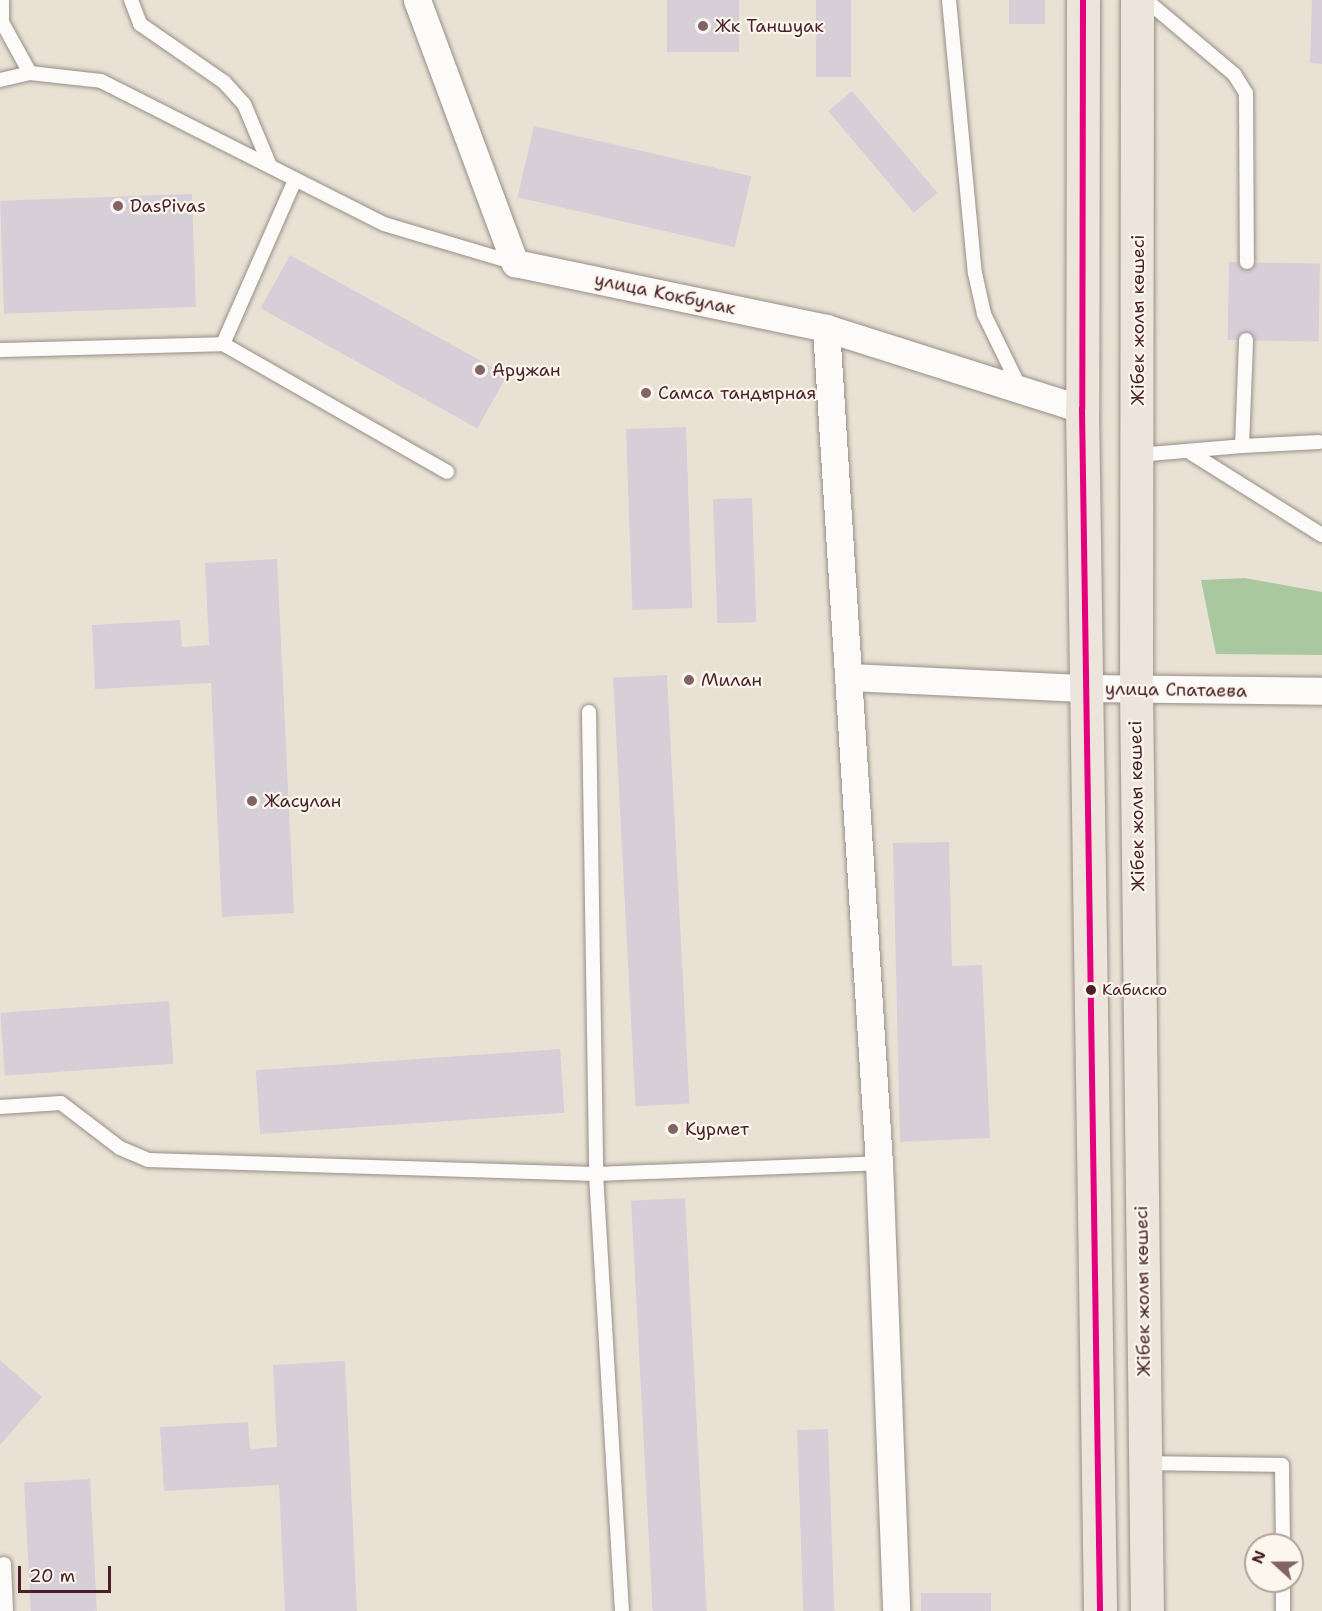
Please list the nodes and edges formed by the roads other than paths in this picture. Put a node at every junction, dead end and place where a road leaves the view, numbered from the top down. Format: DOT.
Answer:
graph roads {
  1 [pos="2,0"];
  2 [pos="131,0"];
  3 [pos="417,0"];
  4 [pos="949,0"];
  5 [pos="1083,0"];
  6 [pos="1137,0"];
  7 [pos="1146,0"];
  8 [pos="30,73"];
  9 [pos="0,80"];
  10 [pos="270,166"];
  11 [pos="294,182"];
  12 [pos="515,262"];
  13 [pos="1247,262"];
  14 [pos="826,328"];
  15 [pos="1246,340"];
  16 [pos="223,344"];
  17 [pos="0,350"];
  18 [pos="1021,389"];
  19 [pos="1082,409"];
  20 [pos="1319,442"];
  21 [pos="1242,446"];
  22 [pos="1188,451"];
  23 [pos="1138,455"];
  24 [pos="447,472"];
  25 [pos="1322,535"];
  26 [pos="850,677"];
  27 [pos="1087,688"];
  28 [pos="1136,689"];
  29 [pos="1322,692"];
  30 [pos="589,712"];
  31 [pos="0,1107"];
  32 [pos="879,1163"];
  33 [pos="596,1174"];
  34 [pos="1145,1463"];
  35 [pos="1283,1533"];
  36 [pos="4,1564"];
  37 [pos="1283,1593"];
  38 [pos="6,1611"];
  39 [pos="622,1611"];
  40 [pos="896,1611"];
  41 [pos="1100,1611"];
  42 [pos="1147,1611"];
  43 [pos="1283,1611"];
  1 -- 8 [label="lane"];
  2 -- 10 [label="lane"];
  3 -- 12 [label="street"];
  4 -- 18 [label="lane"];
  5 -- 19 [label="main road"];
  6 -- 23 [label="main road, Жібек жолы көшесі"];
  7 -- 13 [label="lane"];
  8 -- 9 [label="lane"];
  8 -- 10 [label="lane"];
  10 -- 11 [label="lane"];
  11 -- 12 [label="lane"];
  11 -- 16 [label="lane"];
  12 -- 14 [label="street, улица Кокбулак"];
  14 -- 18 [label="street, улица Кокбулак"];
  14 -- 26 [label="street"];
  15 -- 21 [label="lane"];
  16 -- 17 [label="lane"];
  16 -- 24 [label="lane"];
  18 -- 19 [label="street, улица Кокбулак"];
  19 -- 27 [label="main road"];
  20 -- 21 [label="lane"];
  21 -- 22 [label="lane"];
  22 -- 23 [label="lane"];
  22 -- 25 [label="lane"];
  23 -- 28 [label="main road, Жібек жолы көшесі"];
  26 -- 27 [label="street, улица Спатаева"];
  26 -- 32 [label="street"];
  27 -- 28 [label="street, улица Спатаева"];
  27 -- 41 [label="main road"];
  28 -- 29 [label="street, улица Спатаева"];
  28 -- 34 [label="main road, Жібек жолы көшесі"];
  30 -- 33 [label="lane"];
  31 -- 33 [label="lane"];
  32 -- 33 [label="lane"];
  32 -- 40 [label="street"];
  33 -- 39 [label="lane"];
  34 -- 35 [label="lane"];
  34 -- 42 [label="main road, Жібек жолы көшесі"];
  36 -- 38 [label="lane"];
  37 -- 43 [label="lane"];
}
